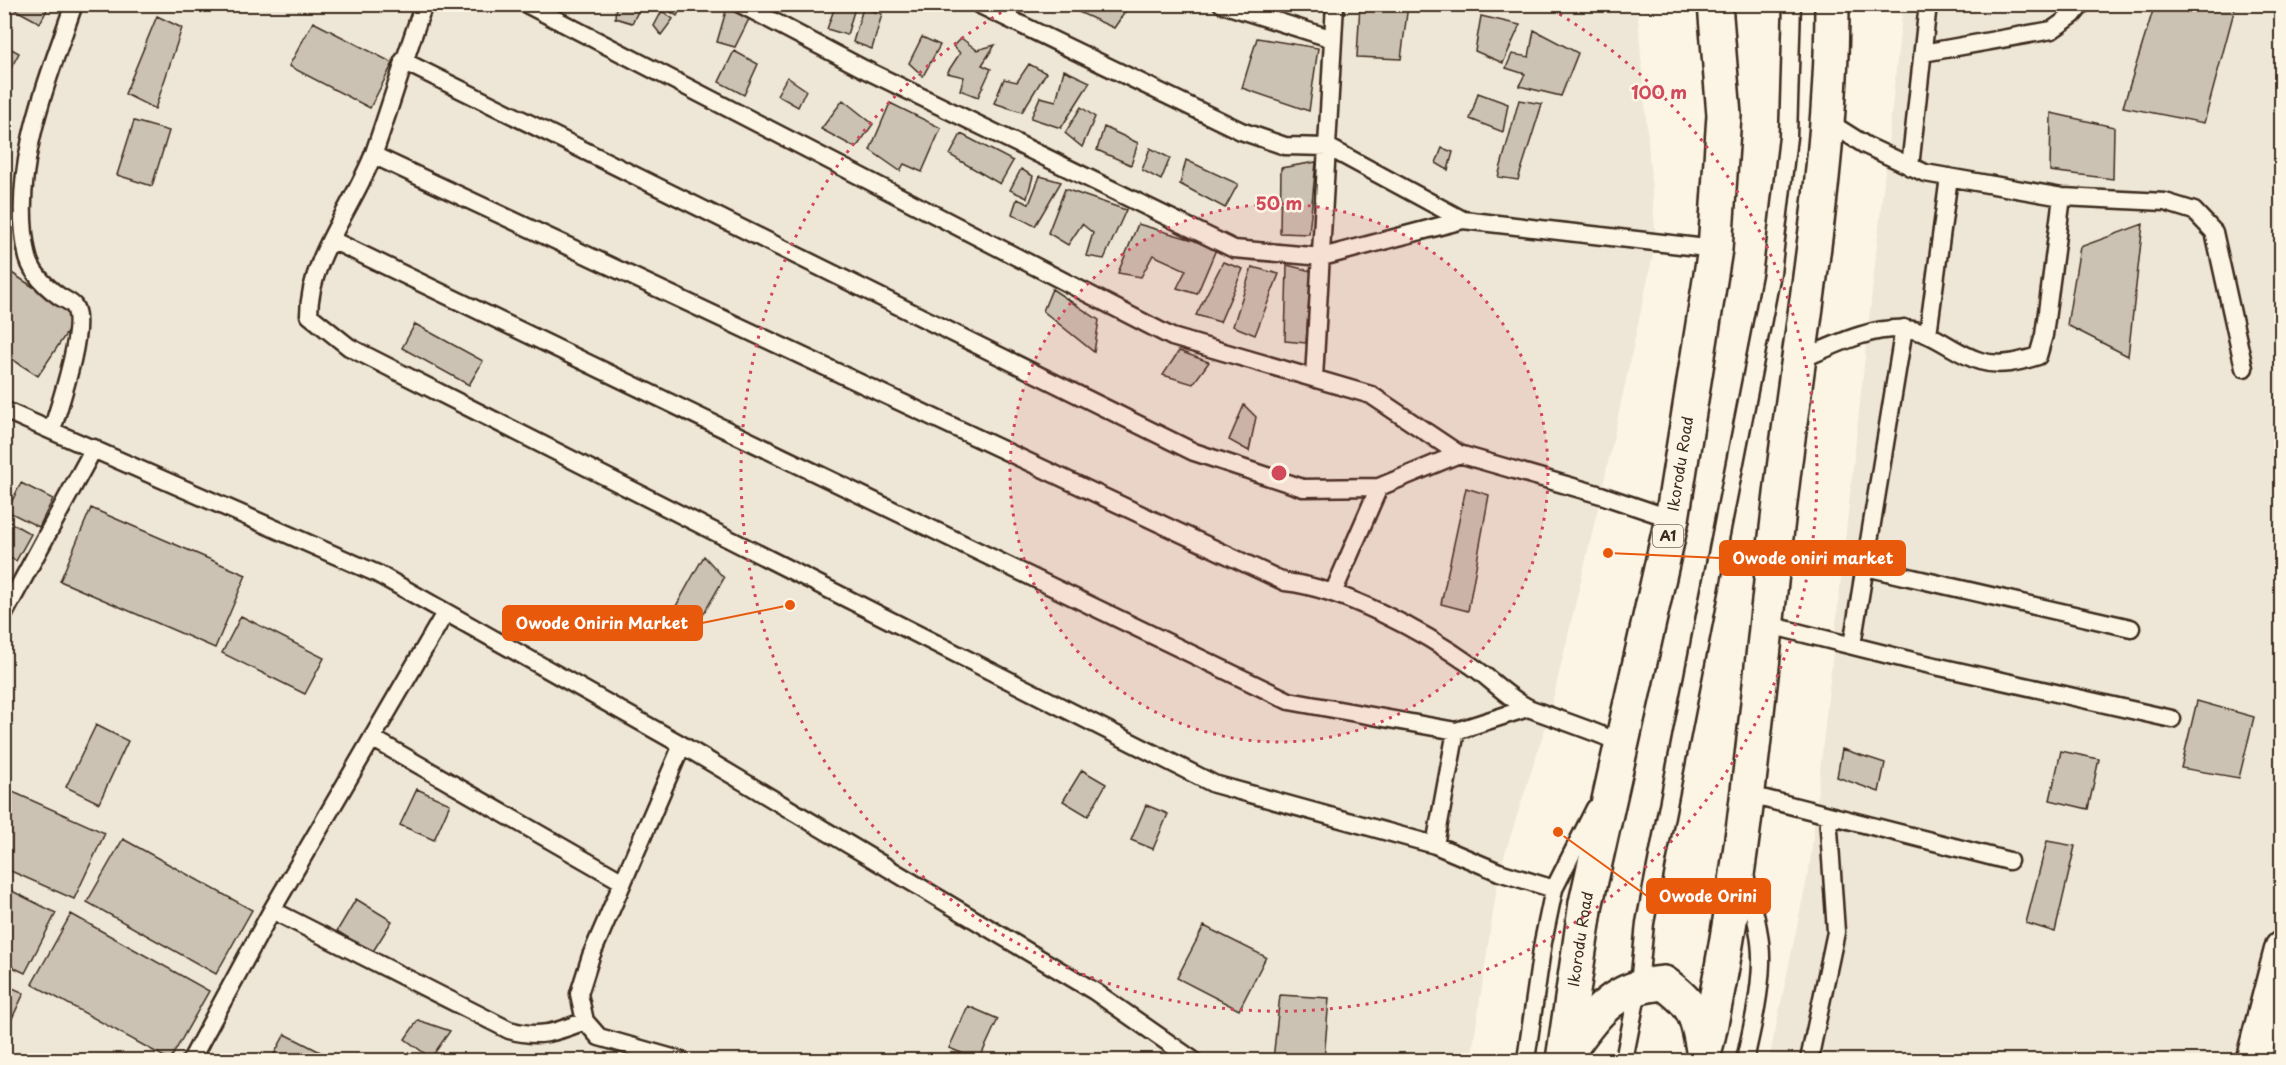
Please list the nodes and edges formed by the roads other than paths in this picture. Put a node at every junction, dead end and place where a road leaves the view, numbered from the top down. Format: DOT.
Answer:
graph roads {
  1 [pos="75,4"];
  2 [pos="424,4"];
  3 [pos="526,4"];
  4 [pos="740,4"];
  5 [pos="978,4"];
  6 [pos="1222,4"];
  7 [pos="1335,4"];
  8 [pos="1715,4"];
  9 [pos="1792,4"];
  10 [pos="1832,4"];
  11 [pos="1928,4"];
  12 [pos="2082,4"];
  13 [pos="1333,39"];
  14 [pos="1923,53"];
  15 [pos="403,61"];
  16 [pos="1827,121"];
  17 [pos="1328,147"];
  18 [pos="373,155"];
  19 [pos="1911,167"];
  20 [pos="1949,177"];
  21 [pos="2062,197"];
  22 [pos="1463,220"];
  23 [pos="332,240"];
  24 [pos="1715,249"];
  25 [pos="1322,257"];
  26 [pos="1904,328"];
  27 [pos="1928,333"];
  28 [pos="1798,360"];
  29 [pos="2244,368"];
  30 [pos="1314,378"];
  31 [pos="4,410"];
  32 [pos="52,430"];
  33 [pos="94,448"];
  34 [pos="1459,454"];
  35 [pos="1378,487"];
  36 [pos="1672,519"];
  37 [pos="1864,567"];
  38 [pos="1333,593"];
  39 [pos="444,613"];
  40 [pos="4,614"];
  41 [pos="1765,624"];
  42 [pos="2132,628"];
  43 [pos="1852,645"];
  44 [pos="1528,708"];
  45 [pos="2172,719"];
  46 [pos="1456,731"];
  47 [pos="372,738"];
  48 [pos="1623,744"];
  49 [pos="682,745"];
  50 [pos="1750,795"];
  51 [pos="1828,815"];
  52 [pos="1435,845"];
  53 [pos="1741,857"];
  54 [pos="2009,861"];
  55 [pos="623,882"];
  56 [pos="1554,889"];
  57 [pos="272,910"];
  58 [pos="2282,948"];
  59 [pos="1640,985"];
  60 [pos="585,1021"];
  61 [pos="1703,1058"];
  62 [pos="191,1060"];
  63 [pos="680,1060"];
  64 [pos="1193,1060"];
  65 [pos="1527,1060"];
  66 [pos="1563,1060"];
  67 [pos="1624,1060"];
  68 [pos="1745,1060"];
  69 [pos="1809,1060"];
  70 [pos="2253,1060"];
  1 -- 32 [label="lane"];
  2 -- 15 [label="lane"];
  3 -- 30 [label="lane"];
  4 -- 25 [label="lane"];
  5 -- 17 [label="lane"];
  6 -- 13 [label="lane"];
  7 -- 13 [label="lane"];
  8 -- 24 [label="main road, Ikorodu Road / A1"];
  9 -- 59 [label="lane"];
  10 -- 16 [label="main road"];
  11 -- 14 [label="lane"];
  12 -- 14 [label="lane"];
  13 -- 17 [label="lane"];
  14 -- 19 [label="lane"];
  15 -- 18 [label="lane"];
  15 -- 35 [label="lane"];
  16 -- 19 [label="lane"];
  16 -- 28 [label="main road"];
  17 -- 22 [label="lane"];
  17 -- 25 [label="lane"];
  18 -- 23 [label="lane"];
  18 -- 38 [label="lane"];
  19 -- 20 [label="lane"];
  20 -- 21 [label="lane"];
  20 -- 27 [label="lane"];
  21 -- 27 [label="lane"];
  21 -- 29 [label="lane"];
  22 -- 24 [label="lane"];
  22 -- 25 [label="lane"];
  23 -- 46 [label="lane"];
  23 -- 52 [label="lane"];
  24 -- 36 [label="main road, Ikorodu Road / A1"];
  25 -- 30 [label="lane"];
  26 -- 27 [label="lane"];
  26 -- 28 [label="lane"];
  26 -- 37 [label="lane"];
  28 -- 41 [label="main road"];
  30 -- 34 [label="lane"];
  31 -- 32 [label="lane"];
  32 -- 33 [label="lane"];
  33 -- 39 [label="lane"];
  33 -- 40 [label="lane"];
  34 -- 35 [label="lane"];
  34 -- 36 [label="lane"];
  35 -- 38 [label="lane"];
  36 -- 48 [label="main road, Ikorodu Road / A1"];
  37 -- 42 [label="lane"];
  37 -- 43 [label="lane"];
  38 -- 44 [label="lane"];
  39 -- 47 [label="lane"];
  39 -- 49 [label="lane"];
  41 -- 43 [label="lane"];
  41 -- 50 [label="main road"];
  43 -- 45 [label="lane"];
  44 -- 46 [label="lane"];
  44 -- 48 [label="lane"];
  46 -- 52 [label="lane"];
  47 -- 55 [label="lane"];
  47 -- 57 [label="lane"];
  48 -- 56 [label="lane"];
  48 -- 66 [label="main road, Ikorodu Road / A1"];
  49 -- 55 [label="lane"];
  49 -- 64 [label="lane"];
  50 -- 51 [label="lane"];
  50 -- 53 [label="main road"];
  51 -- 54 [label="lane"];
  51 -- 69 [label="lane"];
  52 -- 56 [label="lane"];
  53 -- 61 [label="main road"];
  53 -- 68 [label="lane"];
  55 -- 60 [label="lane"];
  56 -- 65 [label="lane"];
  57 -- 60 [label="lane"];
  57 -- 62 [label="lane"];
  58 -- 70 [label="main road"];
  59 -- 61 [label="main road"];
  59 -- 66 [label="main road"];
  59 -- 67 [label="lane"];
  60 -- 63 [label="lane"];
}
